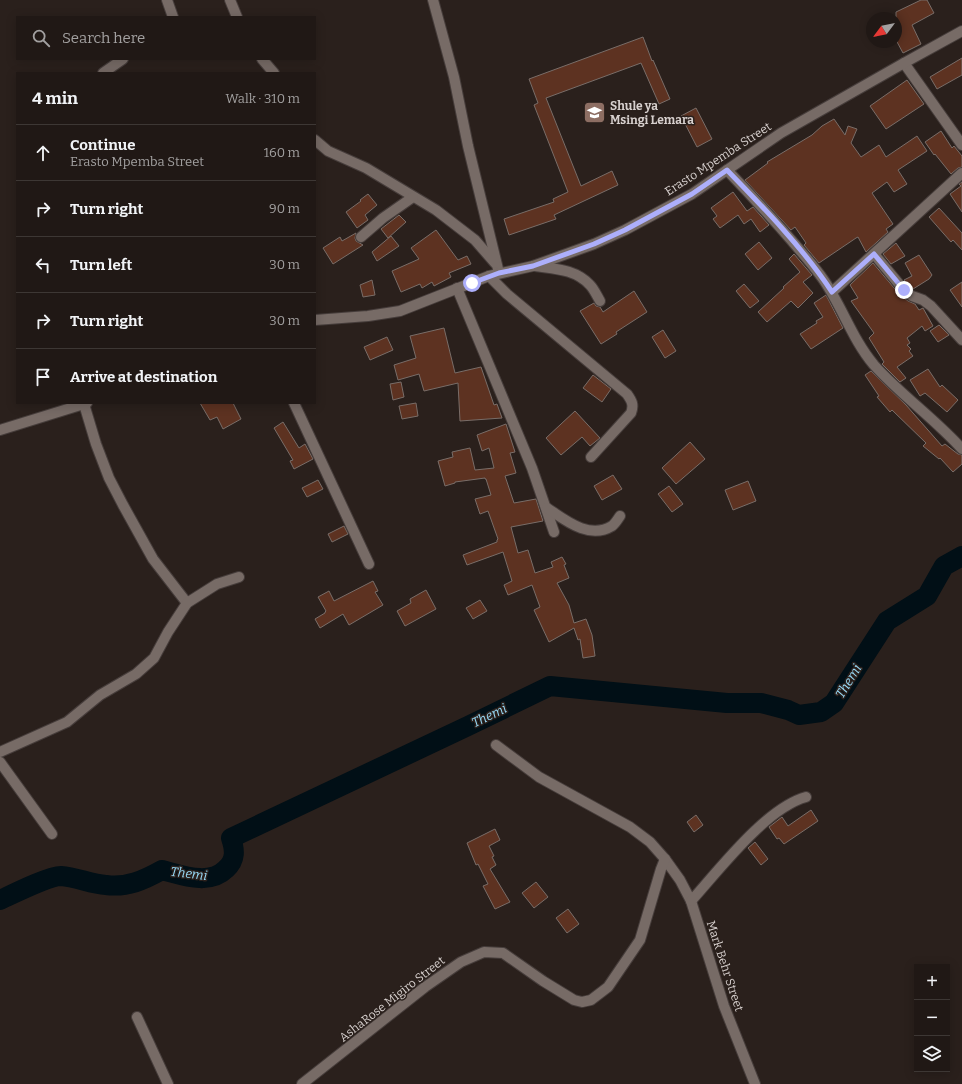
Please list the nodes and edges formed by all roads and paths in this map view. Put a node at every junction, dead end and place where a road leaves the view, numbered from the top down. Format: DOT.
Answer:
graph roads {
  1 [pos="167,0"];
  2 [pos="230,0"];
  3 [pos="433,0"];
  4 [pos="173,16"];
  5 [pos="237,16"];
  6 [pos="962,31"];
  7 [pos="122,60"];
  8 [pos="263,60"];
  9 [pos="904,62"];
  10 [pos="104,72"];
  11 [pos="273,72"];
  12 [pos="316,141"];
  13 [pos="962,145"];
  14 [pos="727,170"];
  15 [pos="962,174"];
  16 [pos="413,197"];
  17 [pos="361,237"];
  18 [pos="874,254"];
  19 [pos="533,266"];
  20 [pos="498,268"];
  21 [pos="489,276"];
  22 [pos="457,288"];
  23 [pos="832,292"];
  24 [pos="600,301"];
  25 [pos="316,320"];
  26 [pos="962,340"];
  27 [pos="86,404"];
  28 [pos="294,404"];
  29 [pos="0,430"];
  30 [pos="962,448"];
  31 [pos="591,457"];
  32 [pos="546,508"];
  33 [pos="620,516"];
  34 [pos="554,532"];
  35 [pos="368,564"];
  36 [pos="239,577"];
  37 [pos="187,603"];
  38 [pos="496,745"];
  39 [pos="0,752"];
  40 [pos="0,762"];
  41 [pos="806,797"];
  42 [pos="52,834"];
  43 [pos="665,859"];
  44 [pos="691,902"];
  45 [pos="136,1017"];
  46 [pos="168,1084"];
  47 [pos="302,1084"];
  48 [pos="755,1084"];
  1 -- 4 [label="street"];
  2 -- 5 [label="street"];
  3 -- 20 [label="street"];
  6 -- 9 [label="street, Erasto Mpemba Street"];
  7 -- 10 [label="street"];
  8 -- 11 [label="street"];
  9 -- 13 [label="street"];
  9 -- 14 [label="street, Erasto Mpemba Street"];
  12 -- 16 [label="street"];
  14 -- 19 [label="street, Erasto Mpemba Street"];
  14 -- 23 [label="street"];
  15 -- 18 [label="street"];
  16 -- 17 [label="street"];
  16 -- 20 [label="street"];
  18 -- 23 [label="street"];
  18 -- 26 [label="street"];
  19 -- 20 [label="street, Erasto Mpemba Street"];
  19 -- 24 [label="street"];
  20 -- 21 [label="street, Erasto Mpemba Street"];
  21 -- 22 [label="street, Erasto Mpemba Street"];
  21 -- 31 [label="street"];
  22 -- 25 [label="street, Erasto Mpemba Street"];
  22 -- 32 [label="street"];
  23 -- 30 [label="street"];
  27 -- 29 [label="street"];
  27 -- 37 [label="street"];
  28 -- 35 [label="street"];
  32 -- 33 [label="street"];
  32 -- 34 [label="street"];
  36 -- 37 [label="street"];
  37 -- 39 [label="street"];
  38 -- 43 [label="street, Mark Behr Street"];
  40 -- 42 [label="street"];
  41 -- 44 [label="street"];
  43 -- 44 [label="street, Mark Behr Street"];
  43 -- 47 [label="street, AshaRose Migiro Street"];
  44 -- 48 [label="street, Mark Behr Street"];
  45 -- 46 [label="street"];
}
